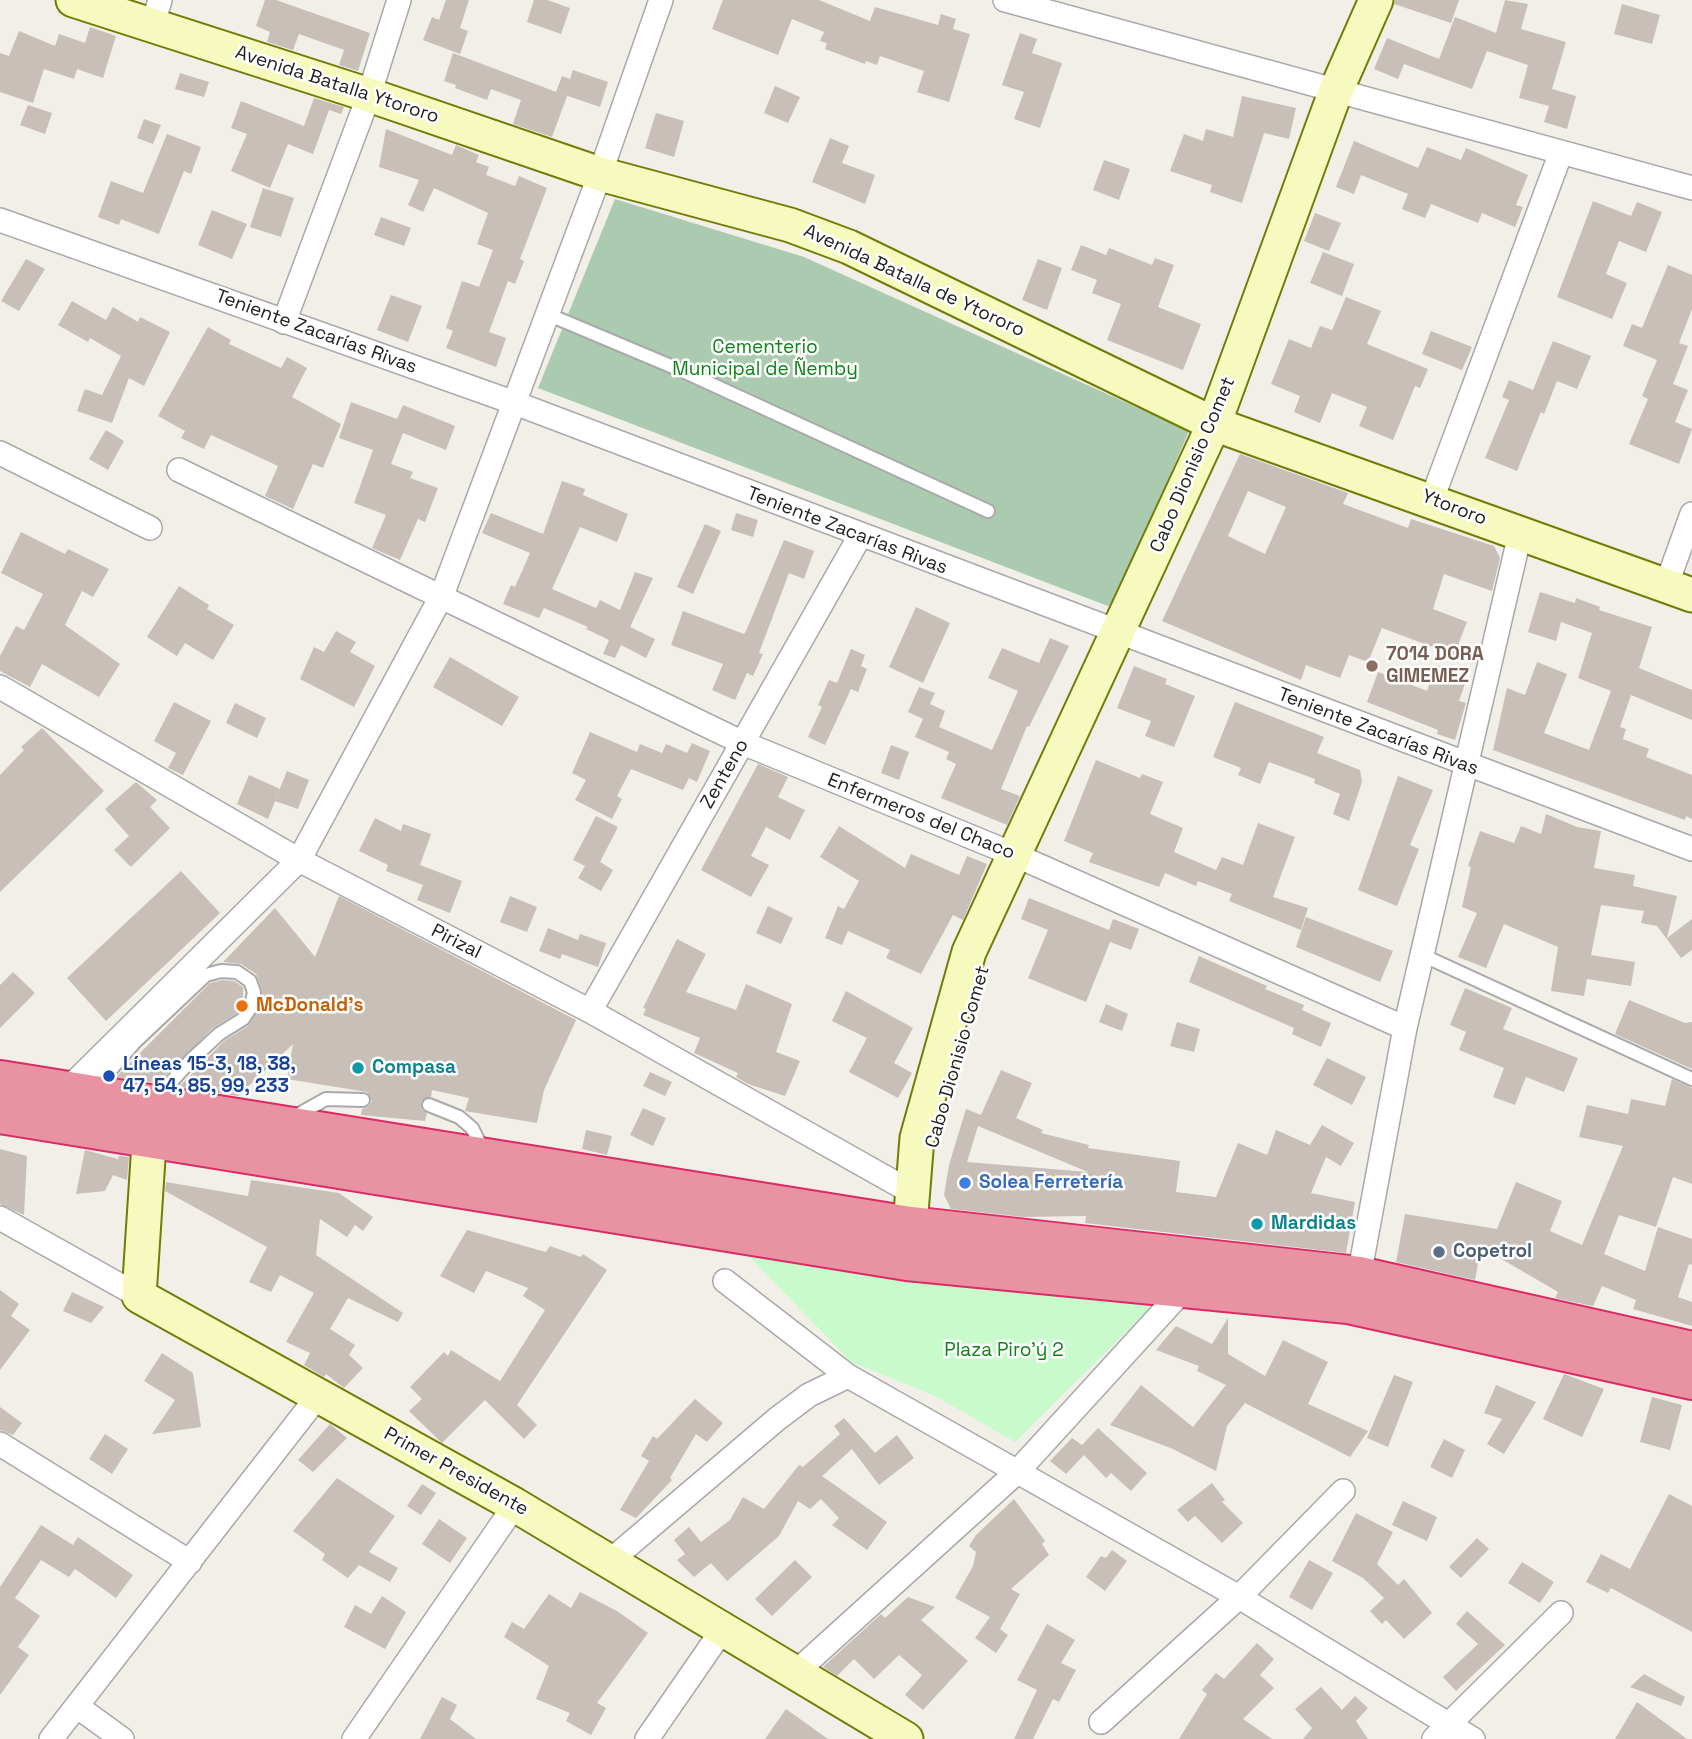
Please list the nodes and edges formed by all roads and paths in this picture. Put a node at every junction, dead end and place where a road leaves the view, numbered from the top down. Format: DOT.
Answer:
graph roads {
  1 [pos="73,0"];
  2 [pos="399,0"];
  3 [pos="661,0"];
  4 [pos="1005,0"];
  5 [pos="1376,0"];
  6 [pos="157,12"];
  7 [pos="1335,93"];
  8 [pos="369,94"];
  9 [pos="1560,155"];
  10 [pos="600,174"];
  11 [pos="1692,188"];
  12 [pos="0,220"];
  13 [pos="547,314"];
  14 [pos="284,322"];
  15 [pos="515,403"];
  16 [pos="1214,424"];
  17 [pos="0,453"];
  18 [pos="179,470"];
  19 [pos="1432,499"];
  20 [pos="988,511"];
  21 [pos="1692,514"];
  22 [pos="150,528"];
  23 [pos="1520,534"];
  24 [pos="860,536"];
  25 [pos="1679,591"];
  26 [pos="442,595"];
  27 [pos="1118,633"];
  28 [pos="0,687"];
  29 [pos="743,743"];
  30 [pos="1466,765"];
  31 [pos="1692,849"];
  32 [pos="1015,855"];
  33 [pos="299,860"];
  34 [pos="1422,955"];
  35 [pos="590,1011"];
  36 [pos="1405,1028"];
  37 [pos="1692,1079"];
  38 [pos="0,1080"];
  39 [pos="77,1093"];
  40 [pos="363,1100"];
  41 [pos="429,1105"];
  42 [pos="0,1114"];
  43 [pos="150,1121"];
  44 [pos="283,1125"];
  45 [pos="502,1172"];
  46 [pos="911,1217"];
  47 [pos="0,1218"];
  48 [pos="1359,1276"];
  49 [pos="725,1281"];
  50 [pos="1185,1288"];
  51 [pos="139,1296"];
  52 [pos="1692,1351"];
  53 [pos="848,1376"];
  54 [pos="1692,1380"];
  55 [pos="318,1395"];
  56 [pos="0,1444"];
  57 [pos="1017,1472"];
  58 [pos="1343,1490"];
  59 [pos="515,1505"];
  60 [pos="610,1561"];
  61 [pos="190,1562"];
  62 [pos="1239,1597"];
  63 [pos="1561,1613"];
  64 [pos="723,1629"];
  65 [pos="795,1673"];
  66 [pos="78,1707"];
  67 [pos="1101,1722"];
  68 [pos="1442,1732"];
  69 [pos="51,1739"];
  70 [pos="122,1739"];
  71 [pos="354,1739"];
  72 [pos="647,1739"];
  73 [pos="906,1739"];
  74 [pos="1472,1739"];
  1 -- 6 [label="street, Avenida Batalla Ytororo"];
  2 -- 8 [label="street"];
  3 -- 10 [label="street"];
  4 -- 7 [label="street"];
  5 -- 7 [label="street, Cabo Dionisio Comet"];
  6 -- 8 [label="street, Avenida Batalla Ytororo"];
  7 -- 9 [label="street"];
  7 -- 16 [label="street, Cabo Dionisio Comet"];
  8 -- 10 [label="street, Avenida Batalla Ytororo"];
  8 -- 14 [label="street"];
  9 -- 11 [label="street"];
  9 -- 19 [label="street"];
  10 -- 13 [label="street"];
  10 -- 16 [label="street, Avenida Batalla de Ytororo"];
  12 -- 14 [label="street, Teniente Zacarías Rivas"];
  13 -- 15 [label="street"];
  13 -- 20 [label="lane"];
  14 -- 15 [label="street, Teniente Zacarías Rivas"];
  15 -- 24 [label="street, Teniente Zacarías Rivas"];
  15 -- 26 [label="street"];
  16 -- 19 [label="street, Ytororo"];
  16 -- 27 [label="street, Cabo Dionisio Comet"];
  17 -- 22 [label="street"];
  18 -- 26 [label="street, Enfermeros del Chaco"];
  19 -- 23 [label="street, Ytororo"];
  21 -- 25 [label="street"];
  23 -- 25 [label="street, Ytororo"];
  23 -- 30 [label="street"];
  24 -- 27 [label="street, Teniente Zacarías Rivas"];
  24 -- 29 [label="street, Zenteno"];
  26 -- 29 [label="street, Enfermeros del Chaco"];
  26 -- 33 [label="street"];
  27 -- 30 [label="street, Teniente Zacarías Rivas"];
  27 -- 32 [label="street, Cabo Dionisio Comet"];
  28 -- 33 [label="street, Pirizal"];
  29 -- 32 [label="street, Enfermeros del Chaco"];
  29 -- 35 [label="street, Zenteno"];
  30 -- 31 [label="street, Teniente Zacarías Rivas"];
  30 -- 34 [label="street"];
  32 -- 36 [label="street, Enfermeros del Chaco"];
  32 -- 46 [label="street, Cabo Dionisio Comet"];
  33 -- 35 [label="street, Pirizal"];
  33 -- 39 [label="street"];
  34 -- 36 [label="street"];
  34 -- 37 [label="lane"];
  35 -- 46 [label="street, Pirizal"];
  36 -- 48 [label="street"];
  38 -- 39 [label="highway"];
  39 -- 43 [label="highway"];
  39 -- 43 [label="lane"];
  40 -- 44 [label="lane"];
  41 -- 45 [label="lane"];
  42 -- 43 [label="highway"];
  43 -- 44 [label="highway"];
  43 -- 45 [label="highway"];
  43 -- 51 [label="street"];
  44 -- 45 [label="highway"];
  45 -- 46 [label="highway"];
  46 -- 48 [label="highway"];
  46 -- 50 [label="highway"];
  47 -- 51 [label="street, Primer Presidente"];
  48 -- 52 [label="highway"];
  49 -- 53 [label="street"];
  50 -- 54 [label="highway"];
  50 -- 57 [label="street"];
  51 -- 55 [label="street, Primer Presidente"];
  53 -- 57 [label="street"];
  53 -- 60 [label="street"];
  55 -- 59 [label="street, Primer Presidente"];
  55 -- 61 [label="street"];
  56 -- 61 [label="street"];
  57 -- 62 [label="street"];
  57 -- 65 [label="street"];
  58 -- 62 [label="street"];
  59 -- 60 [label="street, Primer Presidente"];
  59 -- 71 [label="street"];
  60 -- 64 [label="street, Primer Presidente"];
  61 -- 66 [label="street"];
  62 -- 67 [label="street"];
  62 -- 68 [label="street"];
  63 -- 68 [label="street"];
  64 -- 65 [label="street, Primer Presidente"];
  64 -- 72 [label="street"];
  65 -- 73 [label="street, Primer Presidente"];
  66 -- 69 [label="street"];
  66 -- 70 [label="street"];
  68 -- 74 [label="street"];
}
